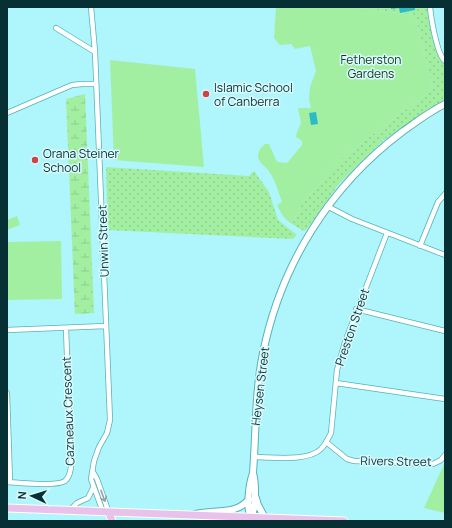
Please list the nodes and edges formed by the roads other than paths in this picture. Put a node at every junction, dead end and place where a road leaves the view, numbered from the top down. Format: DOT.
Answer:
graph roads {
  1 [pos="91,7"];
  2 [pos="430,7"];
  3 [pos="56,28"];
  4 [pos="95,52"];
  5 [pos="445,61"];
  6 [pos="96,84"];
  7 [pos="445,104"];
  8 [pos="7,113"];
  9 [pos="445,194"];
  10 [pos="327,206"];
  11 [pos="387,233"];
  12 [pos="420,246"];
  13 [pos="445,255"];
  14 [pos="356,309"];
  15 [pos="106,326"];
  16 [pos="66,328"];
  17 [pos="7,330"];
  18 [pos="445,331"];
  19 [pos="336,383"];
  20 [pos="7,393"];
  21 [pos="445,399"];
  22 [pos="326,442"];
  23 [pos="445,454"];
  24 [pos="254,456"];
  25 [pos="93,472"];
  26 [pos="253,473"];
  27 [pos="8,482"];
  28 [pos="93,488"];
  29 [pos="254,493"];
  30 [pos="249,499"];
  31 [pos="7,508"];
  32 [pos="69,511"];
  33 [pos="106,512"];
  34 [pos="190,515"];
  35 [pos="265,518"];
  36 [pos="251,520"];
  37 [pos="106,521"];
  38 [pos="112,521"];
  39 [pos="344,521"];
  1 -- 4 [label="street, Unwin Street"];
  2 -- 5 [label="street"];
  3 -- 4 [label="street"];
  4 -- 6 [label="street, Unwin Street"];
  6 -- 8 [label="street"];
  6 -- 15 [label="street, Unwin Street"];
  7 -- 10 [label="main road, Heysen Street"];
  9 -- 12 [label="street"];
  10 -- 11 [label="street"];
  10 -- 24 [label="main road, Heysen Street"];
  11 -- 12 [label="street"];
  11 -- 14 [label="street, Preston Street"];
  12 -- 13 [label="street"];
  14 -- 18 [label="street"];
  14 -- 19 [label="street, Preston Street"];
  15 -- 16 [label="street"];
  15 -- 25 [label="street, Unwin Street"];
  16 -- 17 [label="street"];
  16 -- 27 [label="street, Cazneaux Crescent"];
  19 -- 21 [label="street"];
  19 -- 22 [label="street, Preston Street"];
  20 -- 27 [label="street"];
  22 -- 23 [label="street, Rivers Street"];
  22 -- 24 [label="street"];
  24 -- 26 [label="main road, Heysen Street"];
  25 -- 28 [label="street, Unwin Street"];
  25 -- 33 [label="street, one-way"];
  26 -- 29 [label="main road, Heysen Street"];
  26 -- 30 [label="main road, Heysen Street"];
  28 -- 32 [label="street"];
  28 -- 33 [label="street, Unwin Street"];
  29 -- 35 [label="main road"];
  29 -- 36 [label="main road, Heysen Street"];
  30 -- 34 [label="main road"];
  30 -- 36 [label="main road, Heysen Street"];
  31 -- 32 [label="main road"];
  32 -- 33 [label="main road"];
  33 -- 34 [label="main road"];
  33 -- 37 [label="main road"];
  33 -- 38 [label="main road"];
  34 -- 36 [label="main road"];
  35 -- 36 [label="main road"];
  35 -- 39 [label="main road"];
}
